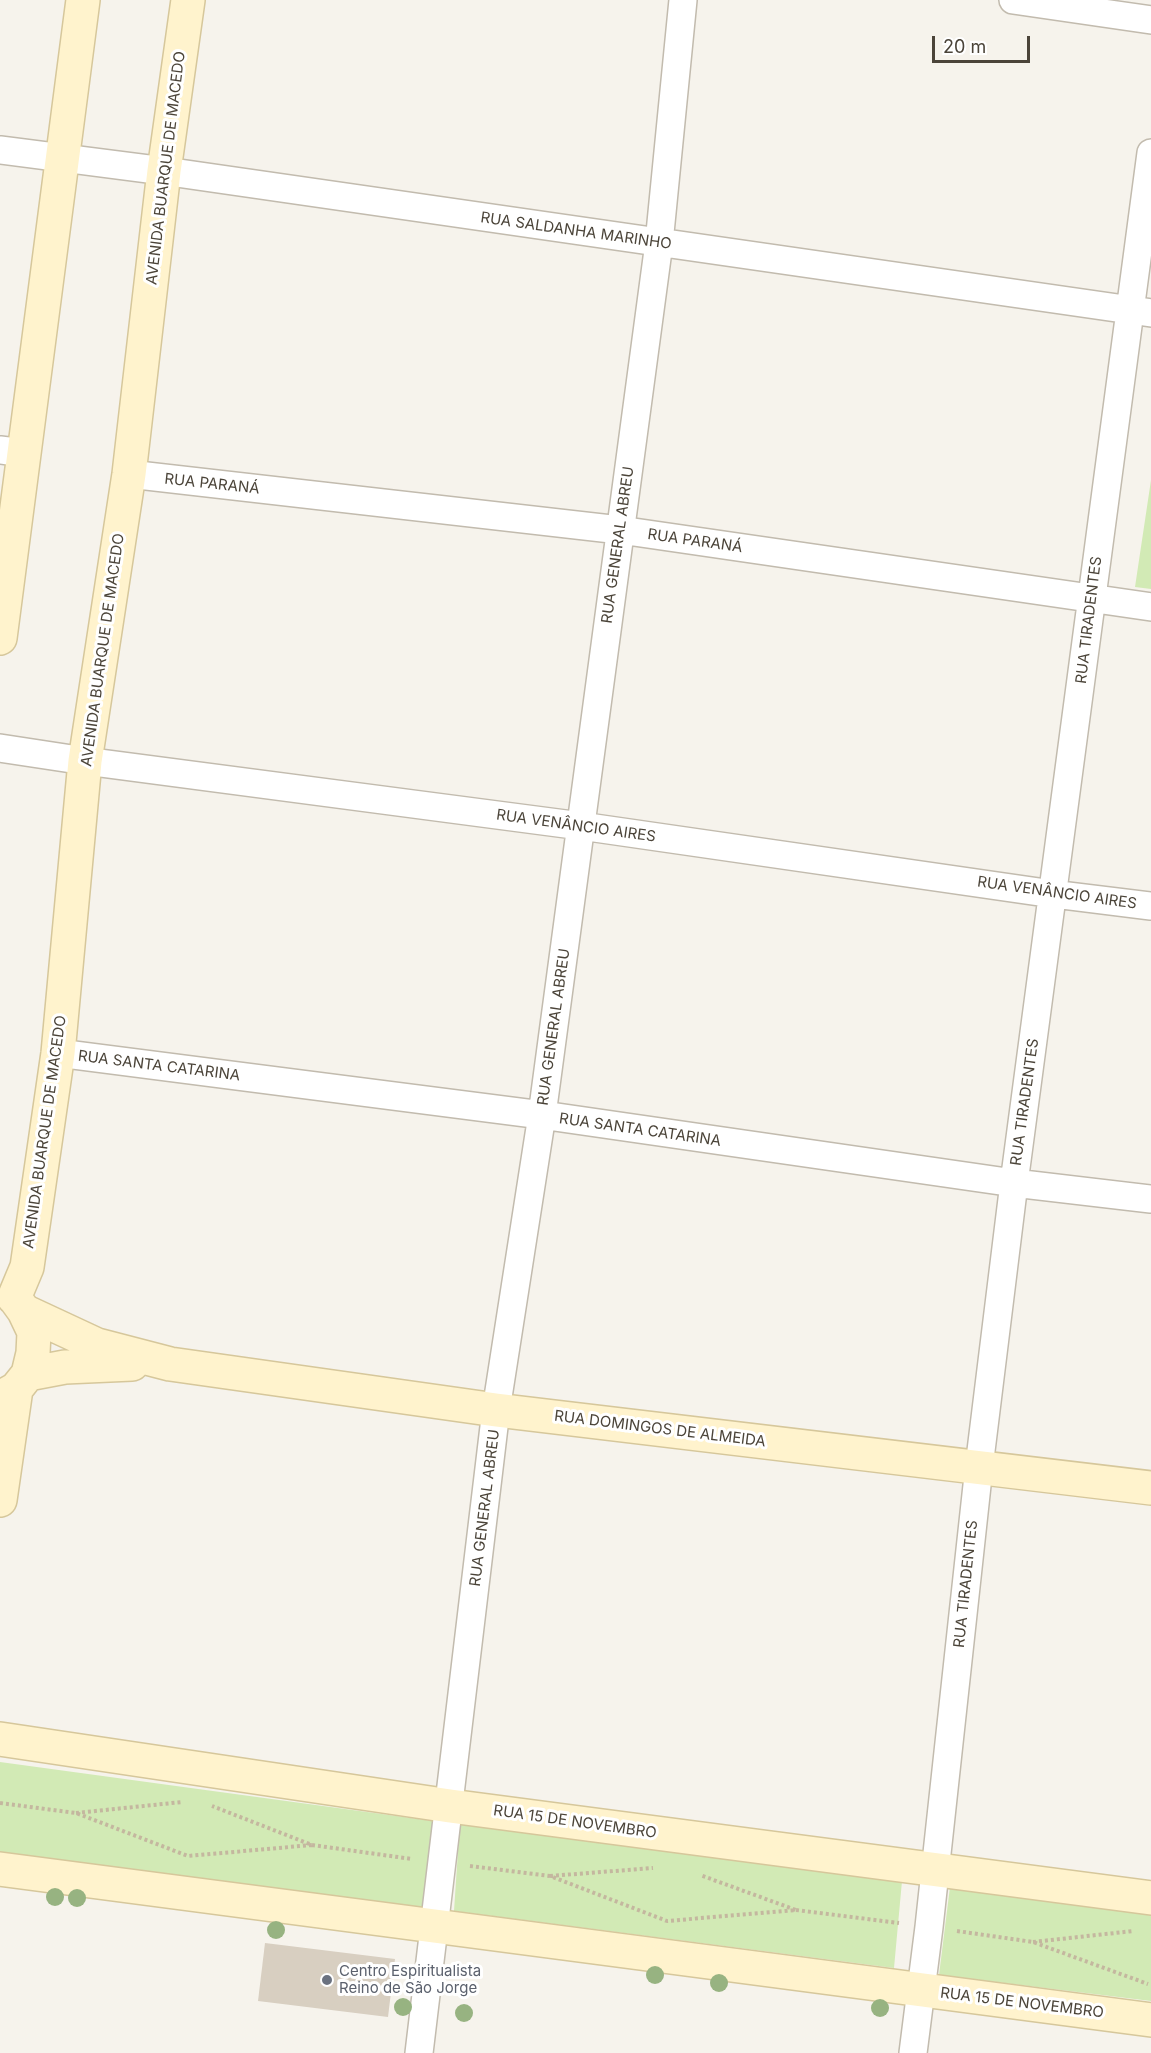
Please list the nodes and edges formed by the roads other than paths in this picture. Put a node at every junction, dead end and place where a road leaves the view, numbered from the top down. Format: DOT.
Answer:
graph roads {
  1 [pos="83,0"];
  2 [pos="188,0"];
  3 [pos="683,0"];
  4 [pos="1013,0"];
  5 [pos="1151,20"];
  6 [pos="0,150"];
  7 [pos="1151,153"];
  8 [pos="62,159"];
  9 [pos="164,171"];
  10 [pos="658,243"];
  11 [pos="1140,311"];
  12 [pos="12,452"];
  13 [pos="129,474"];
  14 [pos="620,530"];
  15 [pos="1091,600"];
  16 [pos="1151,607"];
  17 [pos="0,638"];
  18 [pos="0,748"];
  19 [pos="86,761"];
  20 [pos="581,826"];
  21 [pos="1053,894"];
  22 [pos="1151,906"];
  23 [pos="58,1053"];
  24 [pos="542,1115"];
  25 [pos="1014,1183"];
  26 [pos="1151,1199"];
  27 [pos="13,1299"];
  28 [pos="170,1364"];
  29 [pos="15,1387"];
  30 [pos="496,1410"];
  31 [pos="979,1467"];
  32 [pos="1151,1488"];
  33 [pos="0,1500"];
  34 [pos="0,1738"];
  35 [pos="450,1806"];
  36 [pos="0,1869"];
  37 [pos="935,1870"];
  38 [pos="1151,1898"];
  39 [pos="434,1927"];
  40 [pos="920,1990"];
  41 [pos="1151,2020"];
  42 [pos="419,2053"];
  43 [pos="912,2053"];
  1 -- 8 [label="street"];
  2 -- 9 [label="street, AVENIDA BUARQUE DE MACEDO"];
  3 -- 10 [label="street, RUA GENERAL ABREU"];
  4 -- 5 [label="street"];
  6 -- 8 [label="street, RUA SALDANHA MARINHO"];
  7 -- 11 [label="street, RUA TIRADENTES"];
  8 -- 9 [label="street, RUA SALDANHA MARINHO"];
  8 -- 12 [label="street"];
  9 -- 10 [label="street, RUA SALDANHA MARINHO"];
  9 -- 13 [label="street, AVENIDA BUARQUE DE MACEDO"];
  10 -- 11 [label="street, RUA SALDANHA MARINHO"];
  10 -- 14 [label="street, RUA GENERAL ABREU"];
  11 -- 15 [label="street, RUA TIRADENTES"];
  12 -- 17 [label="street"];
  13 -- 14 [label="street, RUA PARANÁ"];
  13 -- 19 [label="street, AVENIDA BUARQUE DE MACEDO"];
  14 -- 15 [label="street, RUA PARANÁ"];
  14 -- 20 [label="street, RUA GENERAL ABREU"];
  15 -- 16 [label="street, RUA PARANÁ"];
  15 -- 21 [label="street, RUA TIRADENTES"];
  18 -- 19 [label="street, RUA VENÂNCIO AIRES"];
  19 -- 20 [label="street, RUA VENÂNCIO AIRES"];
  19 -- 23 [label="street, AVENIDA BUARQUE DE MACEDO"];
  20 -- 21 [label="street, RUA VENÂNCIO AIRES"];
  20 -- 24 [label="street, RUA GENERAL ABREU"];
  21 -- 22 [label="street, RUA VENÂNCIO AIRES"];
  21 -- 25 [label="street, RUA TIRADENTES"];
  23 -- 24 [label="street, RUA SANTA CATARINA"];
  23 -- 27 [label="street, AVENIDA BUARQUE DE MACEDO"];
  24 -- 25 [label="street, RUA SANTA CATARINA"];
  24 -- 30 [label="street, RUA GENERAL ABREU"];
  25 -- 26 [label="street, RUA SANTA CATARINA"];
  25 -- 31 [label="street, RUA TIRADENTES"];
  27 -- 28 [label="street, RUA DOMINGOS DE ALMEIDA"];
  27 -- 29 [label="street"];
  28 -- 29 [label="street, RUA DOMINGOS DE ALMEIDA"];
  28 -- 30 [label="street, RUA DOMINGOS DE ALMEIDA"];
  29 -- 33 [label="street"];
  30 -- 31 [label="street, RUA DOMINGOS DE ALMEIDA"];
  30 -- 35 [label="street, RUA GENERAL ABREU"];
  31 -- 32 [label="street, RUA DOMINGOS DE ALMEIDA"];
  31 -- 37 [label="street, RUA TIRADENTES"];
  34 -- 35 [label="street, RUA 15 DE NOVEMBRO"];
  35 -- 37 [label="street, RUA 15 DE NOVEMBRO"];
  35 -- 39 [label="street, RUA GENERAL ABREU"];
  36 -- 39 [label="street, RUA 15 DE NOVEMBRO"];
  37 -- 38 [label="street, RUA 15 DE NOVEMBRO"];
  37 -- 40 [label="street, RUA TIRADENTES"];
  39 -- 40 [label="street, RUA 15 DE NOVEMBRO"];
  39 -- 42 [label="street, RUA GENERAL ABREU"];
  40 -- 41 [label="street, RUA 15 DE NOVEMBRO"];
  40 -- 43 [label="street, RUA TIRADENTES"];
}
